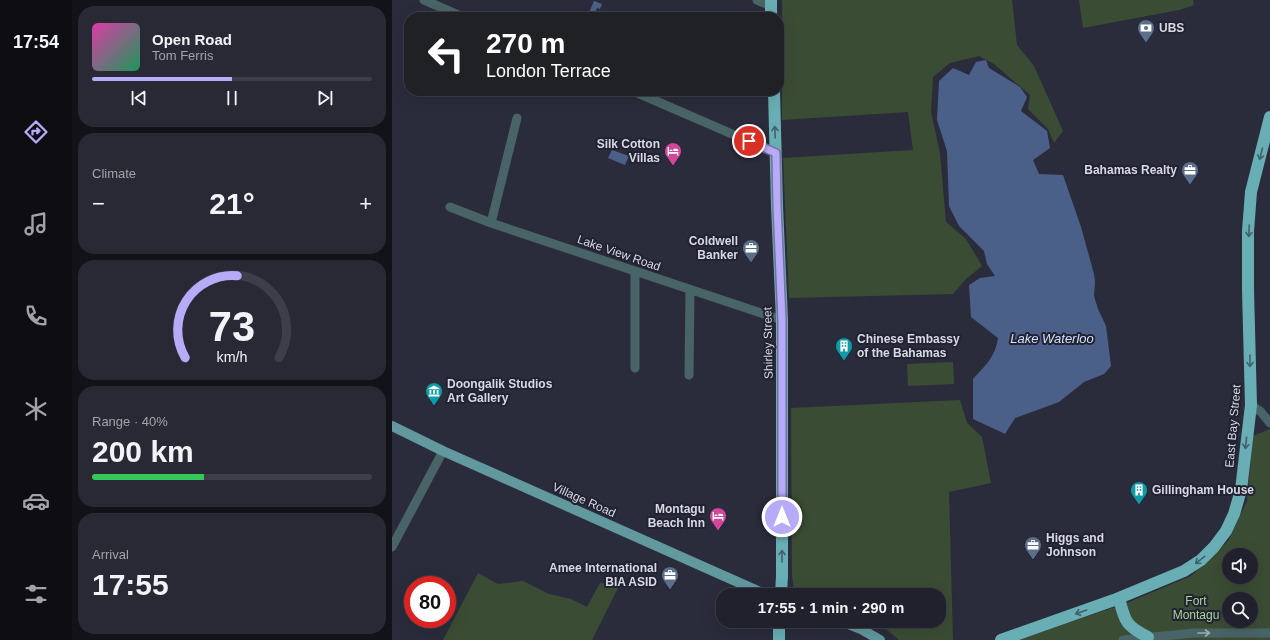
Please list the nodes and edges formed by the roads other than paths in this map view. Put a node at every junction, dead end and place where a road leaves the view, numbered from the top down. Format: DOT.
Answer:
graph roads {
  1 [pos="424,0"];
  2 [pos="757,0"];
  3 [pos="771,8"];
  4 [pos="452,12"];
  5 [pos="645,96"];
  6 [pos="774,96"];
  7 [pos="1270,117"];
  8 [pos="517,118"];
  9 [pos="776,153"];
  10 [pos="450,207"];
  11 [pos="491,222"];
  12 [pos="636,272"];
  13 [pos="690,290"];
  14 [pos="782,320"];
  15 [pos="635,368"];
  16 [pos="689,375"];
  17 [pos="1251,405"];
  18 [pos="1270,423"];
  19 [pos="392,426"];
  20 [pos="443,451"];
  21 [pos="392,547"];
  22 [pos="750,588"];
  23 [pos="781,588"];
  24 [pos="1119,598"];
  25 [pos="779,628"];
  26 [pos="858,628"];
  27 [pos="1270,633"];
  28 [pos="1148,637"];
  29 [pos="779,640"];
  30 [pos="880,640"];
  31 [pos="1001,640"];
  32 [pos="1123,640"];
  1 -- 4 [label="street"];
  2 -- 3 [label="street"];
  5 -- 9 [label="street"];
  9 -- 6 [label="highway, Shirley Street, one-way"];
  7 -- 17 [label="highway, East Bay Street, one-way"];
  8 -- 11 [label="street"];
  9 -- 14 [label="highway, Shirley Street"];
  10 -- 11 [label="street, Lake View Road"];
  11 -- 12 [label="street, Lake View Road"];
  12 -- 13 [label="street, Lake View Road"];
  12 -- 15 [label="street"];
  13 -- 14 [label="street, Lake View Road"];
  13 -- 16 [label="street"];
  23 -- 14 [label="highway, Shirley Street, one-way"];
  17 -- 18 [label="street"];
  17 -- 24 [label="highway, East Bay Street, one-way"];
  19 -- 20 [label="main road, Village Road"];
  20 -- 21 [label="street"];
  20 -- 22 [label="main road, Village Road"];
  24 -- 28 [label="highway"];
  24 -- 31 [label="highway, East Bay Street, one-way"];
  25 -- 29 [label="highway"];
  26 -- 30 [label="main road"];
  28 -- 27 [label="street, one-way"];
  28 -- 32 [label="street"];
}
